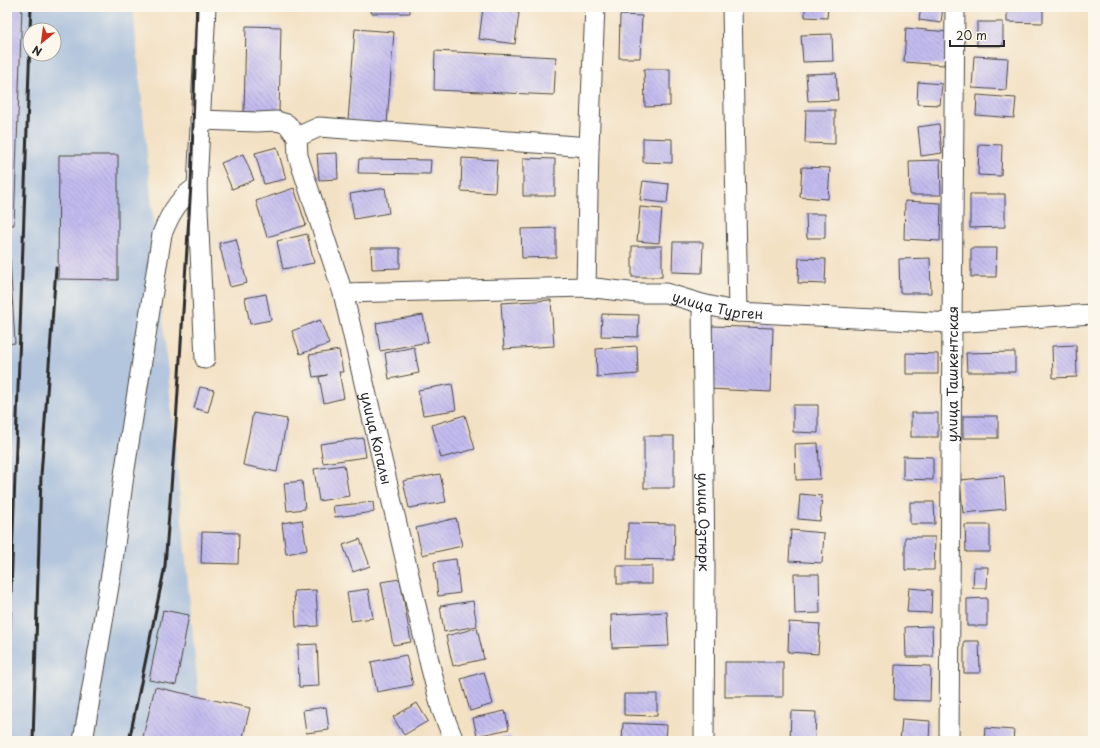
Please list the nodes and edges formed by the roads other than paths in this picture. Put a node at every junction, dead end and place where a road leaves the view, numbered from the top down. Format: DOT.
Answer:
graph roads {
  1 [pos="206,7"];
  2 [pos="595,7"];
  3 [pos="732,7"];
  4 [pos="955,7"];
  5 [pos="200,120"];
  6 [pos="297,137"];
  7 [pos="589,146"];
  8 [pos="197,186"];
  9 [pos="586,287"];
  10 [pos="343,293"];
  11 [pos="702,304"];
  12 [pos="738,312"];
  13 [pos="1093,314"];
  14 [pos="952,323"];
  15 [pos="205,359"];
  16 [pos="83,741"];
  17 [pos="454,741"];
  18 [pos="704,741"];
  19 [pos="949,741"];
  1 -- 5 [label="street"];
  2 -- 7 [label="street"];
  3 -- 12 [label="street"];
  4 -- 14 [label="street, улица Ташкентская"];
  5 -- 6 [label="street"];
  5 -- 8 [label="street"];
  6 -- 7 [label="street"];
  6 -- 10 [label="street, улица Когалы"];
  7 -- 9 [label="street"];
  8 -- 15 [label="street"];
  8 -- 16 [label="street"];
  9 -- 10 [label="street, улица Турген"];
  9 -- 11 [label="street, улица Турген"];
  10 -- 17 [label="street, улица Когалы"];
  11 -- 12 [label="street, улица Турген"];
  11 -- 18 [label="street, улица Озтюрк"];
  12 -- 14 [label="street, улица Турген"];
  13 -- 14 [label="street, улица Турген"];
  14 -- 19 [label="street, улица Ташкентская"];
}
